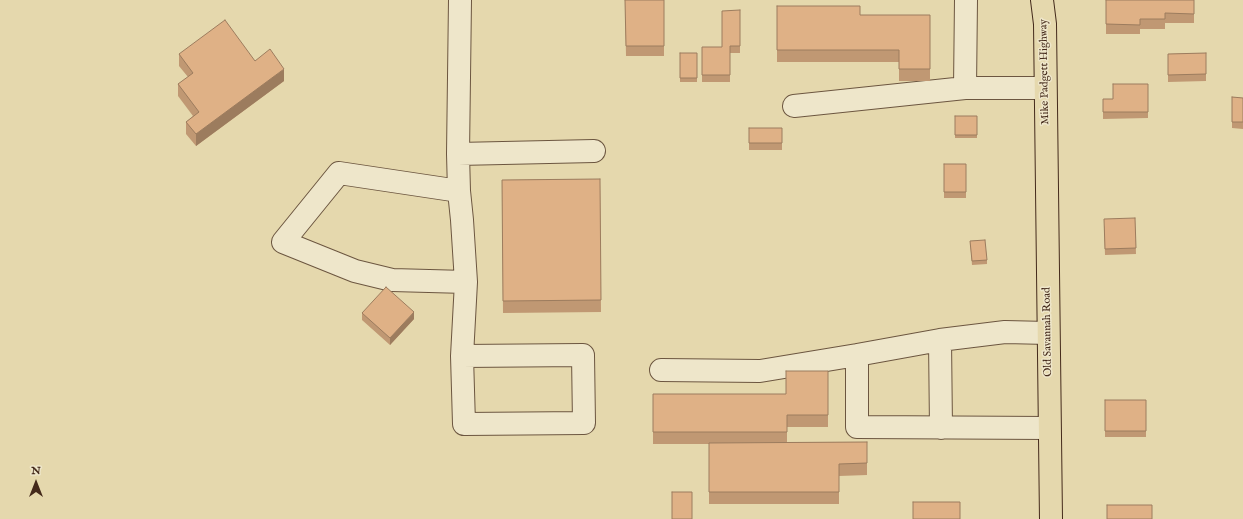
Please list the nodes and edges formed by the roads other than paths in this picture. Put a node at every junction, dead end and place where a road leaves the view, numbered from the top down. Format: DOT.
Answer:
graph roads {
  1 [pos="460,0"];
  2 [pos="966,0"];
  3 [pos="1042,0"];
  4 [pos="965,88"];
  5 [pos="1045,88"];
  6 [pos="794,106"];
  7 [pos="1046,144"];
  8 [pos="594,151"];
  9 [pos="458,154"];
  10 [pos="459,191"];
  11 [pos="466,282"];
  12 [pos="1048,332"];
  13 [pos="940,340"];
  14 [pos="856,355"];
  15 [pos="462,356"];
  16 [pos="661,370"];
  17 [pos="941,428"];
  18 [pos="1050,428"];
  19 [pos="1050,519"];
  1 -- 9 [label="lane"];
  2 -- 4 [label="lane"];
  3 -- 5 [label="main road, Mike Padgett Highway"];
  4 -- 5 [label="lane"];
  4 -- 6 [label="lane"];
  5 -- 7 [label="main road, Mike Padgett Highway"];
  7 -- 12 [label="main road, Old Savannah Road"];
  8 -- 9 [label="lane"];
  9 -- 10 [label="lane"];
  10 -- 11 [label="lane"];
  10 -- 11 [label="lane"];
  11 -- 15 [label="lane"];
  12 -- 13 [label="lane"];
  12 -- 18 [label="main road, Old Savannah Road"];
  13 -- 14 [label="lane"];
  13 -- 17 [label="lane"];
  14 -- 16 [label="lane"];
  14 -- 17 [label="lane"];
  15 -- 15 [label="lane"];
  17 -- 18 [label="lane"];
  18 -- 19 [label="main road, Old Savannah Road"];
}
